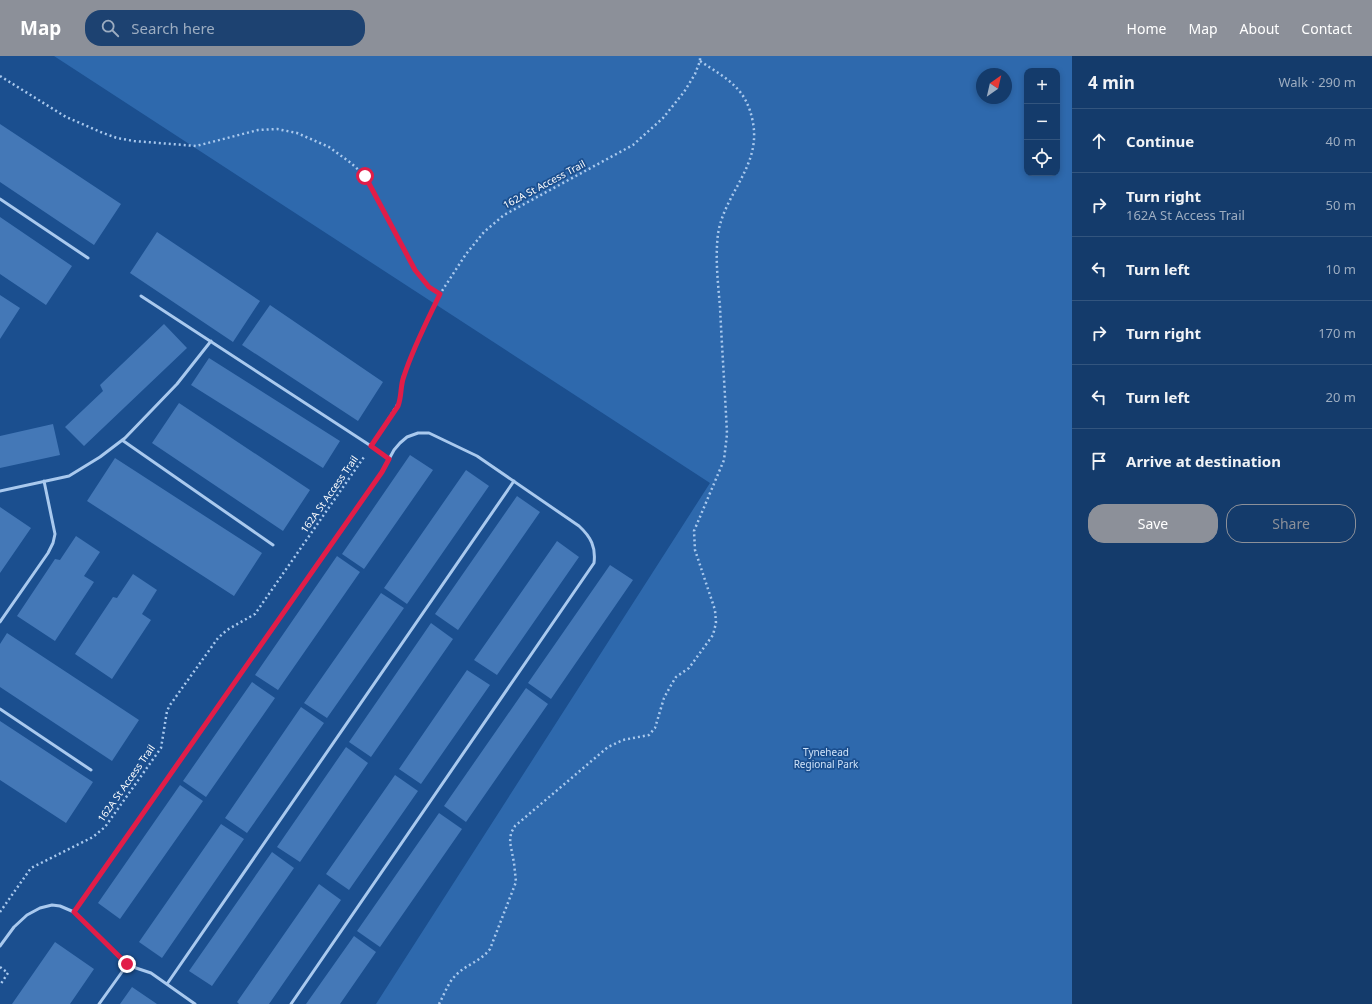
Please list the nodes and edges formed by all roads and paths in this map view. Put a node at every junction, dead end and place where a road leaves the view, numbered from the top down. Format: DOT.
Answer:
graph roads {
  1 [pos="700,56"];
  2 [pos="700,61"];
  3 [pos="0,76"];
  4 [pos="0,199"];
  5 [pos="88,258"];
  6 [pos="440,294"];
  7 [pos="141,296"];
  8 [pos="211,342"];
  9 [pos="122,440"];
  10 [pos="371,446"];
  11 [pos="389,459"];
  12 [pos="514,481"];
  13 [pos="44,482"];
  14 [pos="0,491"];
  15 [pos="273,544"];
  16 [pos="0,622"];
  17 [pos="0,709"];
  18 [pos="91,770"];
  19 [pos="0,912"];
  20 [pos="74,912"];
  21 [pos="0,946"];
  22 [pos="127,964"];
  23 [pos="0,967"];
  24 [pos="167,984"];
  25 [pos="0,985"];
  26 [pos="99,1004"];
  27 [pos="196,1004"];
  28 [pos="291,1004"];
  29 [pos="439,1004"];
  1 -- 2 [label="path, 162A St Access Trail"];
  2 -- 6 [label="path, 162A St Access Trail"];
  2 -- 29 [label="path"];
  3 -- 6 [label="path"];
  4 -- 5 [label="lane"];
  6 -- 10 [label="path, 162A St Access Trail"];
  7 -- 8 [label="lane"];
  8 -- 9 [label="lane"];
  8 -- 10 [label="lane"];
  9 -- 13 [label="lane"];
  9 -- 15 [label="lane"];
  10 -- 11 [label="lane"];
  10 -- 19 [label="path, 162A St Access Trail"];
  11 -- 12 [label="lane"];
  11 -- 20 [label="lane"];
  12 -- 24 [label="lane"];
  12 -- 28 [label="lane"];
  13 -- 14 [label="lane"];
  13 -- 16 [label="lane"];
  17 -- 18 [label="lane"];
  20 -- 21 [label="lane"];
  20 -- 22 [label="lane"];
  22 -- 24 [label="lane"];
  22 -- 26 [label="lane"];
  23 -- 25 [label="path"];
  24 -- 27 [label="lane"];
}
